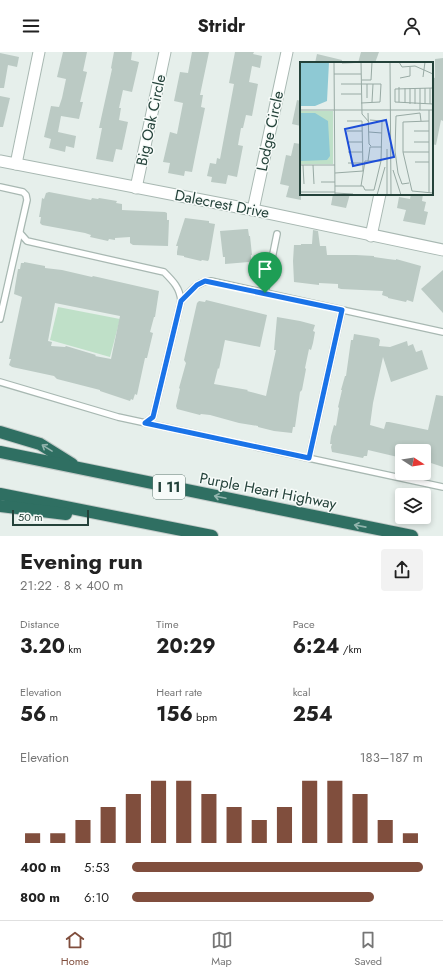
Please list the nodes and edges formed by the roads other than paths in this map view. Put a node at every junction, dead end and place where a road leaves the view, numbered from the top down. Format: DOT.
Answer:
graph roads {
  1 [pos="39,52"];
  2 [pos="165,52"];
  3 [pos="287,52"];
  4 [pos="0,161"];
  5 [pos="16,164"];
  6 [pos="0,187"];
  7 [pos="136,188"];
  8 [pos="380,195"];
  9 [pos="253,210"];
  10 [pos="20,233"];
  11 [pos="277,234"];
  12 [pos="371,236"];
  13 [pos="443,250"];
  14 [pos="265,293"];
  15 [pos="181,301"];
  16 [pos="342,310"];
  17 [pos="0,319"];
  18 [pos="443,332"];
  19 [pos="0,382"];
  20 [pos="145,423"];
  21 [pos="0,432"];
  22 [pos="0,452"];
  23 [pos="309,458"];
  24 [pos="80,469"];
  25 [pos="443,487"];
  26 [pos="0,494"];
  27 [pos="0,506"];
  28 [pos="164,527"];
  29 [pos="212,536"];
  30 [pos="412,536"];
  1 -- 5 [label="street"];
  2 -- 7 [label="street, Big Oak Circle"];
  3 -- 9 [label="street, Lodge Circle"];
  4 -- 5 [label="street, Dalecrest Drive"];
  5 -- 7 [label="street, Dalecrest Drive"];
  6 -- 10 [label="lane"];
  7 -- 9 [label="street, Dalecrest Drive"];
  8 -- 12 [label="street"];
  9 -- 12 [label="street, Dalecrest Drive"];
  10 -- 15 [label="lane"];
  10 -- 17 [label="lane"];
  11 -- 14 [label="lane"];
  12 -- 13 [label="street, Dalecrest Drive"];
  14 -- 15 [label="lane"];
  14 -- 16 [label="lane"];
  15 -- 20 [label="lane"];
  16 -- 18 [label="lane"];
  16 -- 23 [label="lane"];
  19 -- 20 [label="lane"];
  20 -- 23 [label="lane"];
  24 -- 21 [label="highway, one-way"];
  22 -- 24 [label="highway, Purple Heart Highway / I 11"];
  23 -- 25 [label="lane"];
  30 -- 24 [label="highway, Purple Heart Highway / I 11, one-way"];
  26 -- 28 [label="highway"];
  27 -- 28 [label="highway"];
  28 -- 29 [label="highway"];
}
